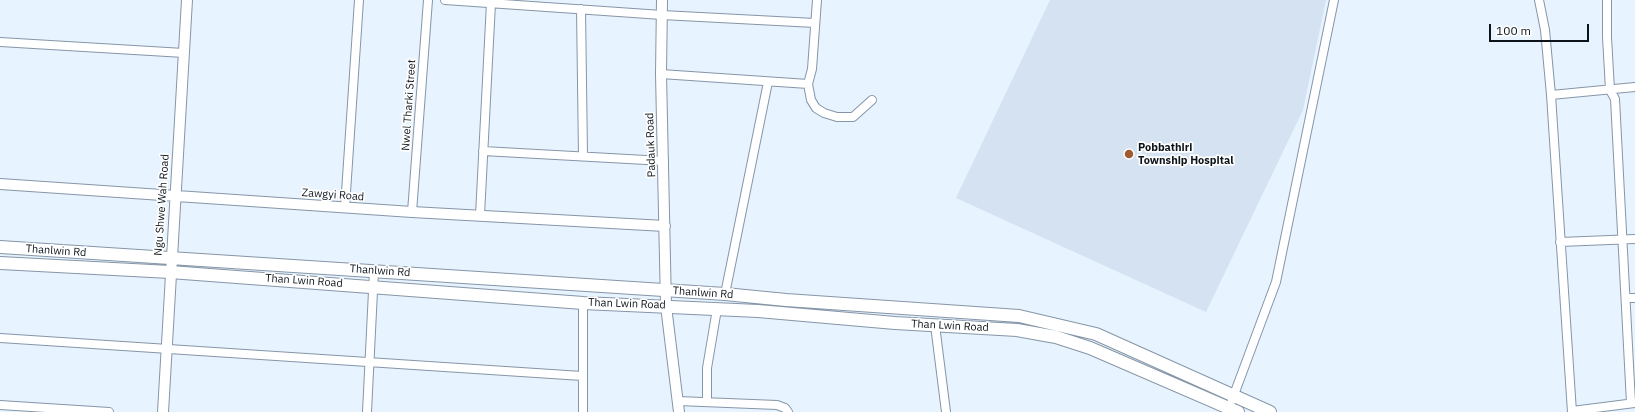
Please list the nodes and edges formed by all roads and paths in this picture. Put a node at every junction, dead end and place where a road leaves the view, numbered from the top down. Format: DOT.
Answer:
graph roads {
  1 [pos="187,0"];
  2 [pos="359,0"];
  3 [pos="428,0"];
  4 [pos="445,0"];
  5 [pos="662,0"];
  6 [pos="817,0"];
  7 [pos="1334,0"];
  8 [pos="1539,0"];
  9 [pos="1607,0"];
  10 [pos="491,3"];
  11 [pos="581,10"];
  12 [pos="662,15"];
  13 [pos="815,23"];
  14 [pos="0,42"];
  15 [pos="184,53"];
  16 [pos="662,74"];
  17 [pos="768,82"];
  18 [pos="808,84"];
  19 [pos="1635,87"];
  20 [pos="1610,90"];
  21 [pos="1551,95"];
  22 [pos="872,100"];
  23 [pos="483,151"];
  24 [pos="583,156"];
  25 [pos="664,161"];
  26 [pos="0,184"];
  27 [pos="175,196"];
  28 [pos="345,207"];
  29 [pos="412,212"];
  30 [pos="480,215"];
  31 [pos="665,226"];
  32 [pos="1635,239"];
  33 [pos="1622,240"];
  34 [pos="1560,242"];
  35 [pos="0,247"];
  36 [pos="171,258"];
  37 [pos="0,262"];
  38 [pos="374,271"];
  39 [pos="170,272"];
  40 [pos="373,286"];
  41 [pos="666,290"];
  42 [pos="725,294"];
  43 [pos="1626,298"];
  44 [pos="1635,298"];
  45 [pos="786,300"];
  46 [pos="583,303"];
  47 [pos="666,306"];
  48 [pos="717,309"];
  49 [pos="935,325"];
  50 [pos="0,338"];
  51 [pos="166,349"];
  52 [pos="1632,354"];
  53 [pos="370,362"];
  54 [pos="582,376"];
  55 [pos="678,401"];
  56 [pos="707,402"];
  57 [pos="1633,403"];
  58 [pos="0,405"];
  59 [pos="1233,406"];
  60 [pos="23,409"];
  61 [pos="88,411"];
  62 [pos="109,412"];
  63 [pos="163,412"];
  64 [pos="367,412"];
  65 [pos="583,412"];
  66 [pos="679,412"];
  67 [pos="788,412"];
  68 [pos="946,412"];
  69 [pos="1270,412"];
  70 [pos="1572,412"];
  1 -- 15 [label="street, Ngu Shwe Wah Road"];
  2 -- 28 [label="street"];
  3 -- 29 [label="street, Nwel Tharki Street"];
  4 -- 10 [label="street"];
  5 -- 12 [label="street, Padauk Road"];
  6 -- 13 [label="street"];
  7 -- 59 [label="street"];
  8 -- 21 [label="street"];
  9 -- 20 [label="street"];
  10 -- 11 [label="street"];
  10 -- 23 [label="street"];
  11 -- 12 [label="street"];
  11 -- 24 [label="street"];
  12 -- 13 [label="street"];
  12 -- 16 [label="street, Padauk Road"];
  13 -- 18 [label="street"];
  14 -- 15 [label="street"];
  15 -- 27 [label="street, Ngu Shwe Wah Road"];
  16 -- 17 [label="street"];
  16 -- 25 [label="street, Padauk Road"];
  17 -- 18 [label="street"];
  17 -- 42 [label="street"];
  18 -- 22 [label="street"];
  19 -- 20 [label="street"];
  20 -- 21 [label="street"];
  20 -- 33 [label="street"];
  21 -- 34 [label="street"];
  23 -- 24 [label="street"];
  23 -- 30 [label="street"];
  24 -- 25 [label="street"];
  25 -- 31 [label="street, Padauk Road"];
  26 -- 27 [label="street, Zawgyi Road"];
  27 -- 28 [label="street, Zawgyi Road"];
  27 -- 36 [label="street, Ngu Shwe Wah Road"];
  28 -- 29 [label="street, Zawgyi Road"];
  29 -- 30 [label="street, Zawgyi Road"];
  30 -- 31 [label="street, Zawgyi Road"];
  31 -- 41 [label="street, Padauk Road"];
  32 -- 33 [label="street"];
  33 -- 34 [label="street"];
  33 -- 43 [label="street"];
  34 -- 70 [label="street"];
  35 -- 36 [label="main road, Thanlwin Rd"];
  36 -- 38 [label="main road, Thanlwin Rd"];
  36 -- 39 [label="street, Ngu Shwe Wah Road"];
  37 -- 39 [label="main road, Than Lwin Road"];
  38 -- 40 [label="street"];
  38 -- 41 [label="main road, Thanlwin Rd"];
  39 -- 40 [label="main road, Than Lwin Road"];
  39 -- 51 [label="street, Ngu Shwe Wah Road"];
  40 -- 46 [label="main road, Than Lwin Road"];
  40 -- 53 [label="street"];
  41 -- 42 [label="main road, Thanlwin Rd"];
  41 -- 47 [label="street, Padauk Road"];
  42 -- 45 [label="main road, Thanlwin Rd"];
  43 -- 44 [label="street"];
  43 -- 52 [label="street"];
  45 -- 59 [label="main road, Than Lwin Road"];
  46 -- 47 [label="main road, Than Lwin Road"];
  46 -- 54 [label="street"];
  47 -- 48 [label="main road, Than Lwin Road"];
  47 -- 55 [label="street, Padauk Road"];
  48 -- 49 [label="main road, Than Lwin Road"];
  48 -- 56 [label="street"];
  49 -- 59 [label="main road, Than Lwin Road"];
  49 -- 68 [label="street"];
  50 -- 51 [label="street"];
  51 -- 53 [label="street"];
  51 -- 63 [label="street, Ngu Shwe Wah Road"];
  52 -- 57 [label="street"];
  53 -- 54 [label="street"];
  53 -- 64 [label="street"];
  54 -- 65 [label="street"];
  55 -- 56 [label="street"];
  55 -- 66 [label="street, Padauk Road"];
  56 -- 67 [label="street"];
  57 -- 70 [label="street"];
  58 -- 60 [label="street"];
  59 -- 69 [label="main road, Than Lwin Road"];
  60 -- 61 [label="street"];
  61 -- 62 [label="street"];
}
